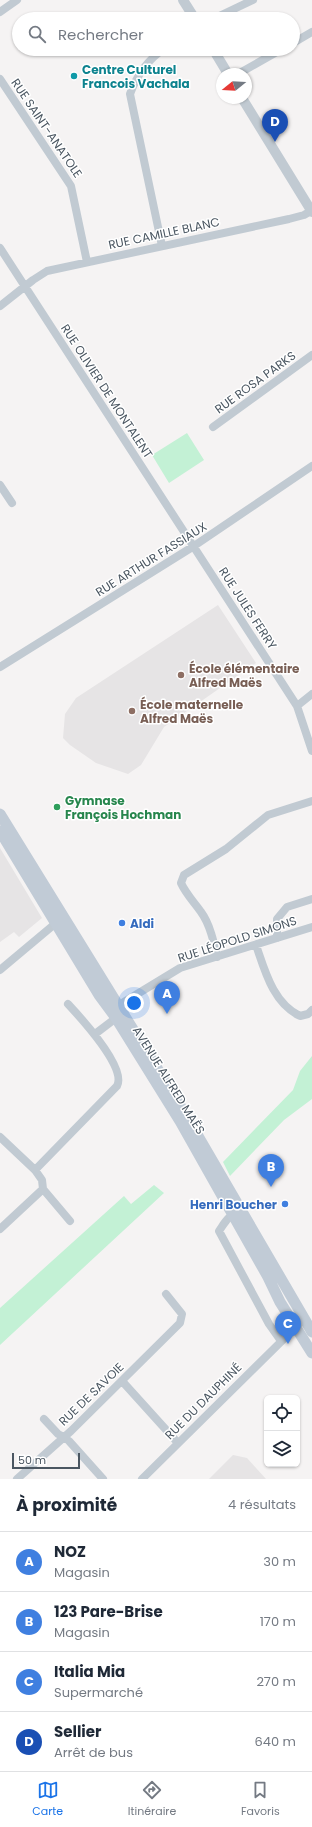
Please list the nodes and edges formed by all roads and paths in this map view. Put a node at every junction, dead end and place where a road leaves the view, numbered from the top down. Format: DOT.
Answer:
graph roads {
  1 [pos="182,0"];
  2 [pos="253,0"];
  3 [pos="12,1"];
  4 [pos="0,12"];
  5 [pos="190,12"];
  6 [pos="228,12"];
  7 [pos="312,32"];
  8 [pos="300,39"];
  9 [pos="153,56"];
  10 [pos="217,56"];
  11 [pos="270,56"];
  12 [pos="224,68"];
  13 [pos="249,68"];
  14 [pos="0,79"];
  15 [pos="246,104"];
  16 [pos="312,212"];
  17 [pos="162,246"];
  18 [pos="0,248"];
  19 [pos="87,262"];
  20 [pos="25,287"];
  21 [pos="0,306"];
  22 [pos="312,355"];
  23 [pos="213,427"];
  24 [pos="312,466"];
  25 [pos="0,485"];
  26 [pos="12,503"];
  27 [pos="194,546"];
  28 [pos="0,667"];
  29 [pos="312,694"];
  30 [pos="297,706"];
  31 [pos="312,751"];
  32 [pos="312,801"];
  33 [pos="0,814"];
  34 [pos="0,831"];
  35 [pos="312,899"];
  36 [pos="56,923"];
  37 [pos="312,927"];
  38 [pos="277,938"];
  39 [pos="256,945"];
  40 [pos="217,957"];
  41 [pos="0,970"];
  42 [pos="68,1004"];
  43 [pos="120,1007"];
  44 [pos="312,1010"];
  45 [pos="116,1018"];
  46 [pos="95,1034"];
  47 [pos="0,1137"];
  48 [pos="35,1170"];
  49 [pos="43,1189"];
  50 [pos="238,1213"];
  51 [pos="70,1221"];
  52 [pos="0,1229"];
  53 [pos="166,1294"];
  54 [pos="300,1323"];
  55 [pos="312,1332"];
  56 [pos="281,1341"];
  57 [pos="312,1354"];
  58 [pos="122,1381"];
  59 [pos="44,1419"];
  60 [pos="64,1437"];
  61 [pos="178,1443"];
  62 [pos="17,1479"];
  63 [pos="103,1479"];
  64 [pos="142,1479"];
  1 -- 5 [label="street"];
  2 -- 6 [label="street"];
  3 -- 4 [label="street"];
  7 -- 8 [label="street"];
  9 -- 17 [label="street"];
  10 -- 12 [label="street"];
  11 -- 13 [label="street"];
  14 -- 19 [label="street, RUE SAINT-ANATOLE"];
  15 -- 16 [label="street"];
  16 -- 17 [label="street, RUE CAMILLE BLANC"];
  17 -- 19 [label="street, RUE CAMILLE BLANC"];
  18 -- 20 [label="street, RUE OLIVIER DE MONTALENT"];
  19 -- 20 [label="street, RUE CAMILLE BLANC"];
  20 -- 21 [label="street, RUE CAMILLE BLANC"];
  20 -- 27 [label="street, RUE OLIVIER DE MONTALENT"];
  22 -- 23 [label="street, RUE ROSA PARKS"];
  24 -- 27 [label="street, RUE ARTHUR FASSIAUX"];
  25 -- 26 [label="street"];
  27 -- 28 [label="street, RUE ARTHUR FASSIAUX"];
  27 -- 30 [label="street, RUE JULES FERRY"];
  29 -- 30 [label="street"];
  30 -- 31 [label="street, RUE JULES FERRY"];
  32 -- 40 [label="street"];
  33 -- 43 [label="main road, AVENUE ALFRED MAËS"];
  34 -- 36 [label="main road, AVENUE ALFRED MAËS"];
  35 -- 38 [label="street"];
  36 -- 41 [label="street"];
  36 -- 45 [label="main road, AVENUE ALFRED MAËS"];
  37 -- 38 [label="street, RUE LÉOPOLD SIMONS"];
  38 -- 39 [label="street, RUE LÉOPOLD SIMONS"];
  39 -- 40 [label="street, RUE LÉOPOLD SIMONS"];
  39 -- 44 [label="street"];
  40 -- 43 [label="street, RUE LÉOPOLD SIMONS"];
  42 -- 46 [label="street"];
  43 -- 45 [label="street"];
  43 -- 50 [label="main road, AVENUE ALFRED MAËS"];
  45 -- 46 [label="street"];
  45 -- 50 [label="main road, AVENUE ALFRED MAËS"];
  46 -- 48 [label="street"];
  47 -- 48 [label="street"];
  48 -- 49 [label="street"];
  49 -- 51 [label="street"];
  49 -- 52 [label="street"];
  50 -- 54 [label="main road, AVENUE ALFRED MAËS"];
  50 -- 56 [label="street"];
  53 -- 58 [label="street, RUE DE SAVOIE"];
  54 -- 55 [label="main road"];
  54 -- 56 [label="street, RUE DU DAUPHINÉ"];
  54 -- 57 [label="main road"];
  56 -- 61 [label="street, RUE DU DAUPHINÉ"];
  58 -- 60 [label="street, RUE DE SAVOIE"];
  58 -- 61 [label="street"];
  59 -- 60 [label="street"];
  60 -- 62 [label="street, RUE DE SAVOIE"];
  60 -- 63 [label="street"];
  61 -- 64 [label="street, RUE DU DAUPHINÉ"];
}
